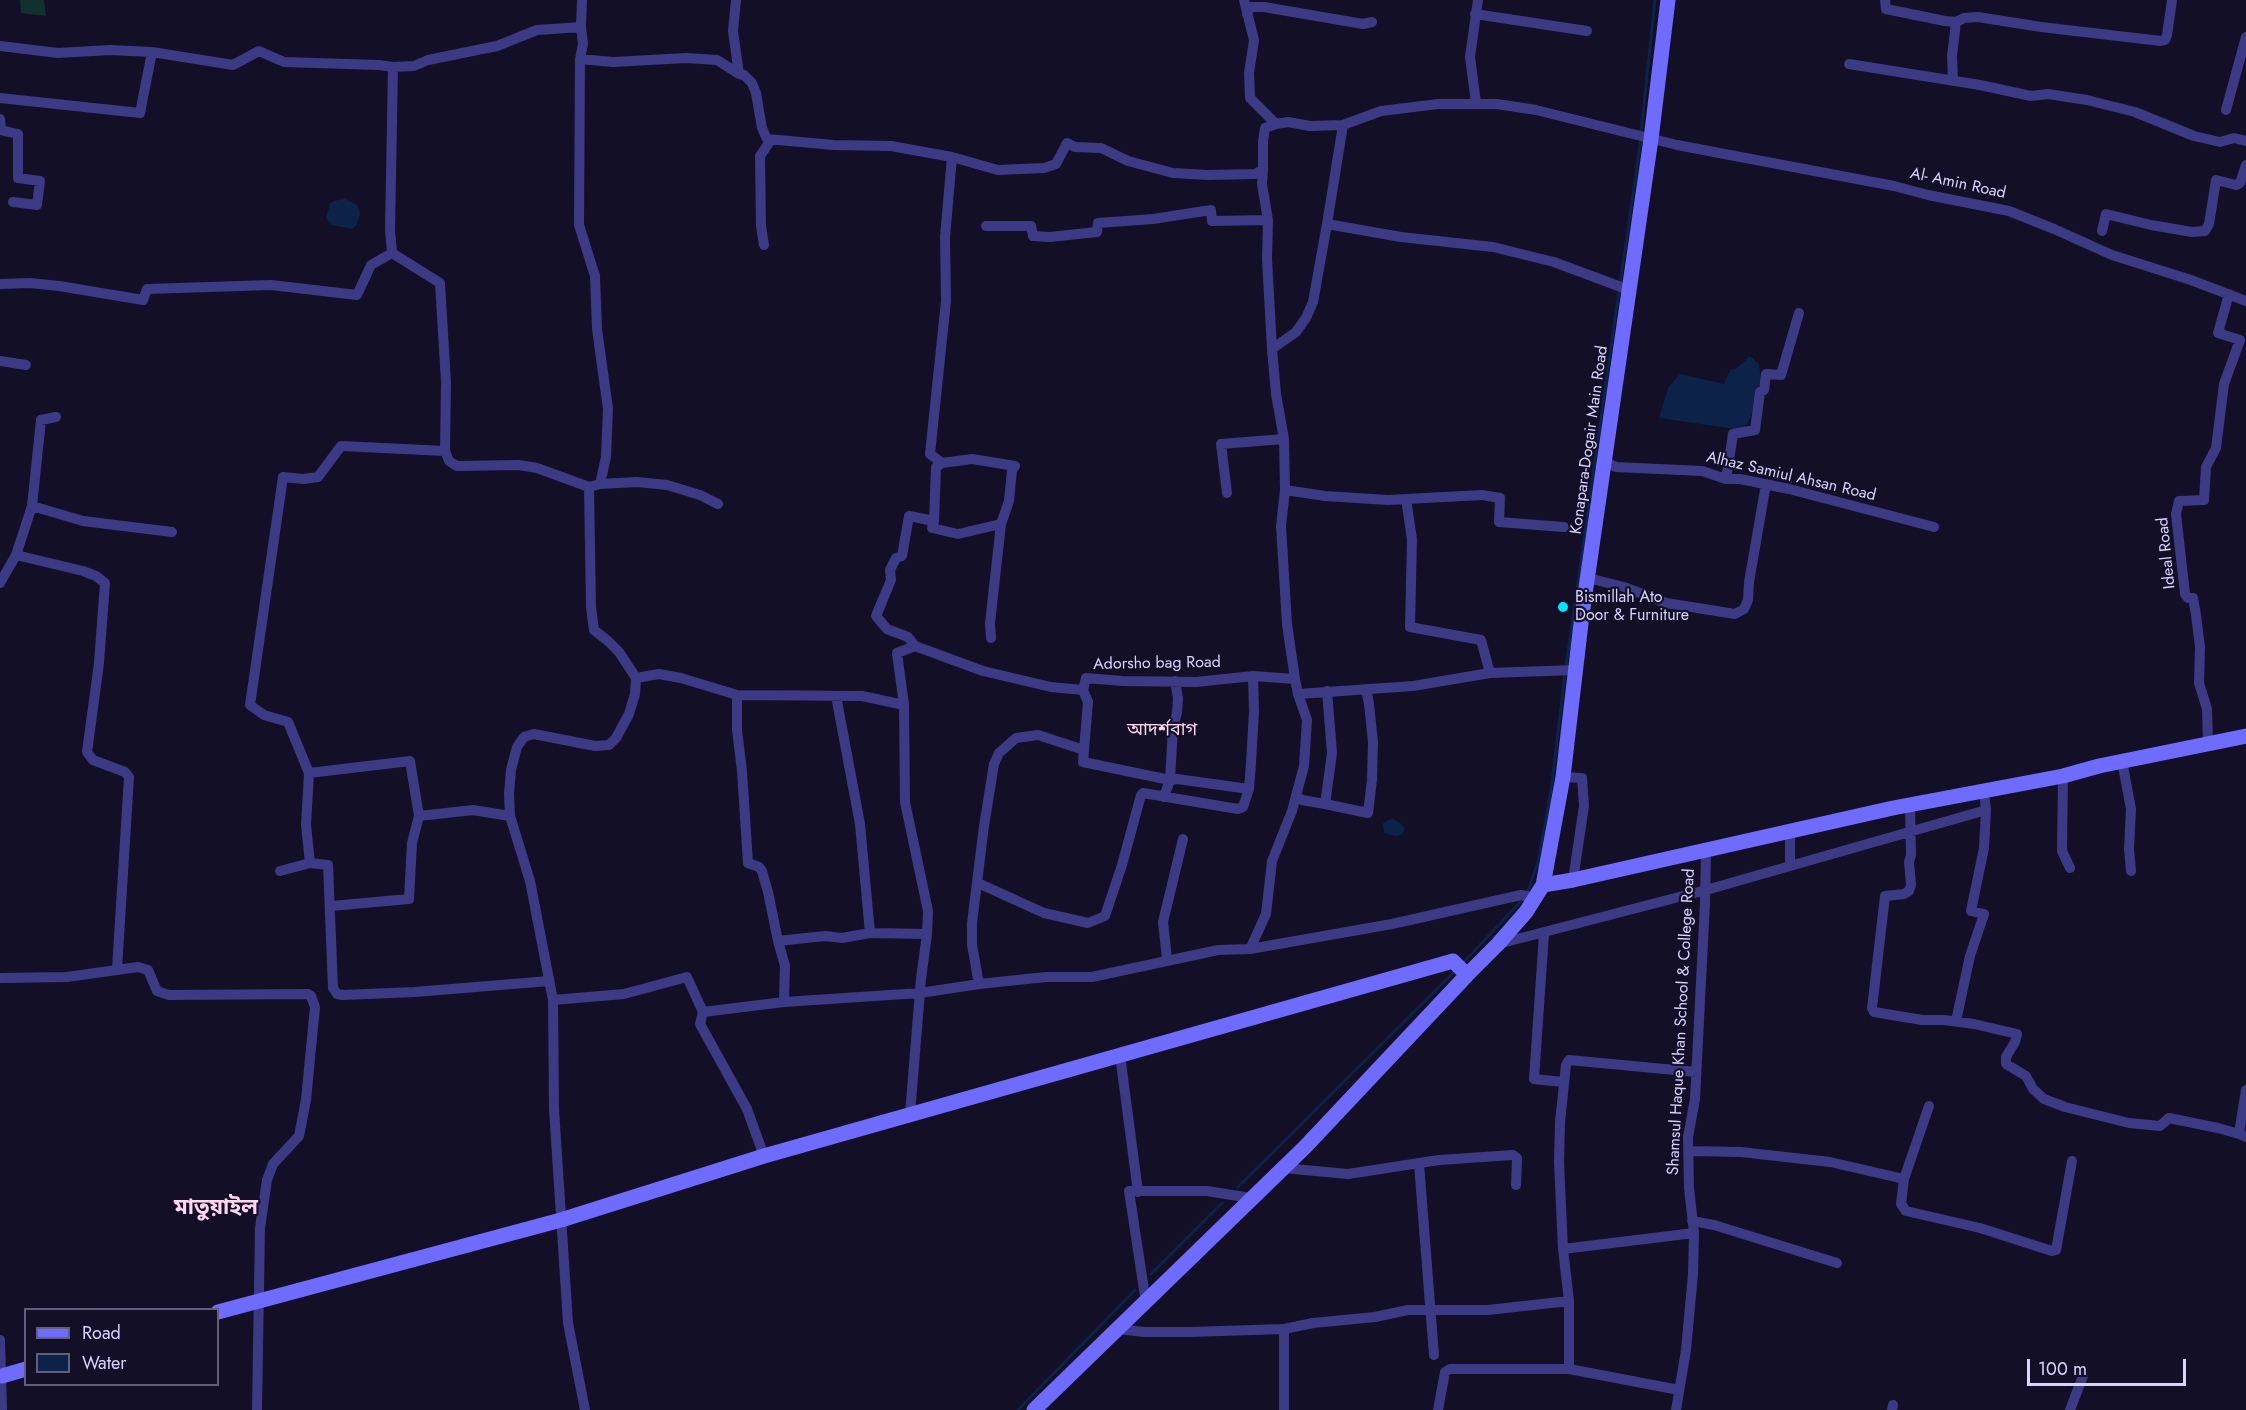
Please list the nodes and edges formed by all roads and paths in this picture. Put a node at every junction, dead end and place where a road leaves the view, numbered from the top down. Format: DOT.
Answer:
graph roads {
  1 [pos="582,0"];
  2 [pos="736,0"];
  3 [pos="1244,0"];
  4 [pos="1478,0"];
  5 [pos="1668,0"];
  6 [pos="1885,0"];
  7 [pos="2172,0"];
  8 [pos="1248,14"];
  9 [pos="1475,14"];
  10 [pos="1372,22"];
  11 [pos="1956,22"];
  12 [pos="581,27"];
  13 [pos="1587,31"];
  14 [pos="2246,37"];
  15 [pos="0,46"];
  16 [pos="152,52"];
  17 [pos="580,59"];
  18 [pos="1849,64"];
  19 [pos="393,68"];
  20 [pos="739,74"];
  21 [pos="1953,80"];
  22 [pos="0,98"];
  23 [pos="1476,103"];
  24 [pos="2226,110"];
  25 [pos="0,119"];
  26 [pos="1276,124"];
  27 [pos="1343,125"];
  28 [pos="1651,139"];
  29 [pos="771,140"];
  30 [pos="2246,141"];
  31 [pos="952,157"];
  32 [pos="2246,165"];
  33 [pos="1263,170"];
  34 [pos="13,202"];
  35 [pos="1268,220"];
  36 [pos="1326,225"];
  37 [pos="986,226"];
  38 [pos="2102,231"];
  39 [pos="764,244"];
  40 [pos="392,253"];
  41 [pos="0,284"];
  42 [pos="1629,290"];
  43 [pos="2229,294"];
  44 [pos="2246,301"];
  45 [pos="1799,313"];
  46 [pos="1272,349"];
  47 [pos="0,361"];
  48 [pos="26,365"];
  49 [pos="56,417"];
  50 [pos="1284,439"];
  51 [pos="445,451"];
  52 [pos="1606,462"];
  53 [pos="942,463"];
  54 [pos="1726,479"];
  55 [pos="1766,484"];
  56 [pos="594,486"];
  57 [pos="1285,490"];
  58 [pos="1227,493"];
  59 [pos="1406,499"];
  60 [pos="718,504"];
  61 [pos="32,506"];
  62 [pos="934,521"];
  63 [pos="1001,524"];
  64 [pos="1564,527"];
  65 [pos="1934,527"];
  66 [pos="172,532"];
  67 [pos="16,555"];
  68 [pos="1588,578"];
  69 [pos="0,583"];
  70 [pos="992,638"];
  71 [pos="915,646"];
  72 [pos="1568,670"];
  73 [pos="1490,673"];
  74 [pos="1253,676"];
  75 [pos="636,678"];
  76 [pos="1295,679"];
  77 [pos="1175,681"];
  78 [pos="1366,689"];
  79 [pos="1083,690"];
  80 [pos="1326,691"];
  81 [pos="1298,694"];
  82 [pos="737,695"];
  83 [pos="836,696"];
  84 [pos="904,705"];
  85 [pos="2246,736"];
  86 [pos="2208,745"];
  87 [pos="1083,750"];
  88 [pos="2122,761"];
  89 [pos="309,773"];
  90 [pos="2063,776"];
  91 [pos="1563,777"];
  92 [pos="1170,780"];
  93 [pos="1249,789"];
  94 [pos="1984,791"];
  95 [pos="1296,795"];
  96 [pos="1164,797"];
  97 [pos="1325,804"];
  98 [pos="1910,805"];
  99 [pos="1986,810"];
  100 [pos="419,816"];
  101 [pos="510,816"];
  102 [pos="1911,830"];
  103 [pos="1790,833"];
  104 [pos="1183,839"];
  105 [pos="1706,851"];
  106 [pos="310,863"];
  107 [pos="1790,866"];
  108 [pos="2070,868"];
  109 [pos="280,871"];
  110 [pos="2132,871"];
  111 [pos="1573,880"];
  112 [pos="978,883"];
  113 [pos="1706,890"];
  114 [pos="1532,894"];
  115 [pos="331,906"];
  116 [pos="870,933"];
  117 [pos="927,934"];
  118 [pos="1544,934"];
  119 [pos="777,941"];
  120 [pos="1498,944"];
  121 [pos="1250,949"];
  122 [pos="1167,960"];
  123 [pos="117,969"];
  124 [pos="1461,969"];
  125 [pos="0,978"];
  126 [pos="549,981"];
  127 [pos="979,984"];
  128 [pos="920,993"];
  129 [pos="553,1000"];
  130 [pos="784,1002"];
  131 [pos="703,1012"];
  132 [pos="1956,1022"];
  133 [pos="1120,1055"];
  134 [pos="1696,1072"];
  135 [pos="1563,1082"];
  136 [pos="2246,1090"];
  137 [pos="1929,1106"];
  138 [pos="910,1114"];
  139 [pos="2242,1136"];
  140 [pos="1688,1151"];
  141 [pos="764,1156"];
  142 [pos="2072,1161"];
  143 [pos="1419,1164"];
  144 [pos="1283,1168"];
  145 [pos="1904,1179"];
  146 [pos="1516,1185"];
  147 [pos="1138,1192"];
  148 [pos="1251,1198"];
  149 [pos="561,1220"];
  150 [pos="1692,1221"];
  151 [pos="1694,1233"];
  152 [pos="1563,1249"];
  153 [pos="1837,1263"];
  154 [pos="257,1300"];
  155 [pos="1569,1301"];
  156 [pos="1146,1303"];
  157 [pos="1431,1309"];
  158 [pos="219,1312"];
  159 [pos="1117,1329"];
  160 [pos="1284,1329"];
  161 [pos="0,1341"];
  162 [pos="1434,1355"];
  163 [pos="1569,1369"];
  164 [pos="24,1370"];
  165 [pos="1,1376"];
  166 [pos="2082,1376"];
  167 [pos="1679,1390"];
  168 [pos="2,1410"];
  169 [pos="257,1410"];
  170 [pos="585,1410"];
  171 [pos="1034,1410"];
  172 [pos="1284,1410"];
  173 [pos="1438,1410"];
  174 [pos="1676,1410"];
  175 [pos="2070,1410"];
  1 -- 12 [label="street"];
  2 -- 20 [label="street"];
  3 -- 8 [label="street"];
  4 -- 9 [label="street"];
  5 -- 28 [label="street, Konapara-Dogair Main Road"];
  6 -- 11 [label="street"];
  7 -- 11 [label="street"];
  8 -- 10 [label="street"];
  8 -- 26 [label="street"];
  9 -- 13 [label="street"];
  9 -- 23 [label="street"];
  11 -- 21 [label="street"];
  12 -- 17 [label="street"];
  12 -- 19 [label="street"];
  14 -- 24 [label="street"];
  15 -- 16 [label="street"];
  16 -- 19 [label="street"];
  16 -- 22 [label="street"];
  17 -- 20 [label="street"];
  17 -- 56 [label="street"];
  18 -- 21 [label="street"];
  19 -- 40 [label="street"];
  20 -- 29 [label="street"];
  21 -- 30 [label="street"];
  23 -- 27 [label="street, Al- Amin Road"];
  23 -- 28 [label="street, Al- Amin Road"];
  25 -- 34 [label="street"];
  26 -- 27 [label="street, Al- Amin Road"];
  26 -- 33 [label="street"];
  27 -- 36 [label="street"];
  28 -- 42 [label="street, Konapara-Dogair Main Road"];
  28 -- 43 [label="street, Al- Amin Road"];
  29 -- 31 [label="street"];
  29 -- 39 [label="street"];
  31 -- 33 [label="street"];
  31 -- 53 [label="street"];
  32 -- 38 [label="street"];
  33 -- 35 [label="street"];
  35 -- 37 [label="street"];
  35 -- 46 [label="street"];
  36 -- 42 [label="street"];
  36 -- 46 [label="street"];
  40 -- 41 [label="street"];
  40 -- 51 [label="street"];
  42 -- 52 [label="street, Konapara-Dogair Main Road"];
  43 -- 44 [label="street, Al- Amin Road"];
  43 -- 86 [label="street, Ideal Road"];
  45 -- 54 [label="street"];
  46 -- 50 [label="street"];
  47 -- 48 [label="street"];
  49 -- 61 [label="street"];
  50 -- 57 [label="street"];
  50 -- 58 [label="street"];
  51 -- 56 [label="street"];
  51 -- 89 [label="street"];
  52 -- 54 [label="street, Alhaz Samiul Ahsan Road"];
  52 -- 68 [label="street, Konapara-Dogair Main Road"];
  53 -- 62 [label="street"];
  53 -- 63 [label="street"];
  54 -- 55 [label="street, Alhaz Samiul Ahsan Road"];
  55 -- 65 [label="street, Alhaz Samiul Ahsan Road"];
  55 -- 68 [label="street"];
  56 -- 60 [label="street"];
  56 -- 75 [label="street"];
  57 -- 59 [label="street"];
  57 -- 76 [label="street"];
  59 -- 64 [label="street"];
  59 -- 73 [label="street"];
  61 -- 66 [label="street"];
  61 -- 67 [label="street"];
  62 -- 63 [label="street"];
  62 -- 71 [label="street, Adorsho bag Road"];
  63 -- 70 [label="street"];
  67 -- 69 [label="street"];
  67 -- 123 [label="street"];
  68 -- 72 [label="street, Konapara-Dogair Main Road"];
  71 -- 79 [label="street, Adorsho bag Road"];
  71 -- 84 [label="street"];
  72 -- 73 [label="street"];
  72 -- 91 [label="street, Konapara-Dogair Main Road"];
  73 -- 78 [label="street"];
  74 -- 76 [label="street, Adorsho bag Road"];
  74 -- 77 [label="street, Adorsho bag Road"];
  74 -- 93 [label="street"];
  75 -- 82 [label="street"];
  75 -- 101 [label="street"];
  76 -- 81 [label="street"];
  77 -- 79 [label="street, Adorsho bag Road"];
  77 -- 92 [label="street"];
  78 -- 80 [label="street"];
  78 -- 97 [label="street"];
  79 -- 87 [label="street"];
  80 -- 81 [label="street"];
  80 -- 97 [label="street"];
  81 -- 95 [label="street"];
  82 -- 83 [label="street"];
  82 -- 119 [label="street"];
  83 -- 84 [label="street"];
  83 -- 116 [label="street"];
  84 -- 117 [label="street"];
  85 -- 86 [label="street"];
  86 -- 88 [label="street"];
  87 -- 92 [label="street"];
  87 -- 112 [label="street"];
  88 -- 90 [label="street"];
  88 -- 110 [label="street"];
  89 -- 100 [label="street"];
  89 -- 106 [label="street"];
  90 -- 94 [label="street"];
  90 -- 108 [label="street"];
  91 -- 111 [label="street"];
  91 -- 114 [label="street, Konapara-Dogair Main Road"];
  92 -- 93 [label="street"];
  92 -- 96 [label="street"];
  93 -- 96 [label="street"];
  94 -- 98 [label="street"];
  94 -- 99 [label="street"];
  95 -- 97 [label="street"];
  95 -- 121 [label="street"];
  96 -- 112 [label="street"];
  98 -- 102 [label="street"];
  98 -- 103 [label="street"];
  99 -- 102 [label="street"];
  99 -- 132 [label="street"];
  100 -- 101 [label="street"];
  100 -- 115 [label="street"];
  101 -- 126 [label="street"];
  102 -- 107 [label="street"];
  102 -- 132 [label="street"];
  103 -- 105 [label="street"];
  103 -- 107 [label="street"];
  104 -- 122 [label="street"];
  105 -- 111 [label="street"];
  105 -- 113 [label="street, Shamsul Haque Khan School & College Road"];
  106 -- 109 [label="street"];
  106 -- 115 [label="street"];
  107 -- 113 [label="street"];
  111 -- 114 [label="street"];
  112 -- 127 [label="street"];
  113 -- 118 [label="street"];
  113 -- 134 [label="street, Shamsul Haque Khan School & College Road"];
  114 -- 120 [label="street"];
  114 -- 121 [label="street"];
  115 -- 126 [label="street"];
  116 -- 117 [label="street"];
  116 -- 119 [label="street"];
  117 -- 128 [label="street"];
  118 -- 120 [label="street"];
  118 -- 135 [label="street"];
  119 -- 130 [label="street"];
  120 -- 124 [label="street"];
  121 -- 122 [label="street"];
  122 -- 127 [label="street"];
  123 -- 125 [label="street"];
  123 -- 154 [label="street"];
  124 -- 133 [label="street"];
  124 -- 144 [label="street"];
  126 -- 129 [label="street"];
  127 -- 128 [label="street"];
  128 -- 130 [label="street"];
  128 -- 138 [label="street"];
  129 -- 131 [label="street"];
  129 -- 149 [label="street"];
  130 -- 131 [label="street"];
  131 -- 141 [label="street"];
  132 -- 139 [label="street"];
  133 -- 138 [label="street"];
  133 -- 147 [label="street"];
  134 -- 135 [label="street"];
  134 -- 140 [label="street, Shamsul Haque Khan School & College Road"];
  135 -- 152 [label="street"];
  136 -- 139 [label="street"];
  137 -- 145 [label="street"];
  138 -- 141 [label="street"];
  140 -- 145 [label="street"];
  140 -- 150 [label="street, Shamsul Haque Khan School & College Road"];
  141 -- 149 [label="street"];
  142 -- 145 [label="street"];
  143 -- 144 [label="street"];
  143 -- 146 [label="street"];
  143 -- 157 [label="street"];
  144 -- 148 [label="street"];
  147 -- 148 [label="street"];
  147 -- 156 [label="street"];
  148 -- 156 [label="street"];
  149 -- 154 [label="street"];
  149 -- 170 [label="street"];
  150 -- 151 [label="street, Shamsul Haque Khan School & College Road"];
  150 -- 153 [label="street"];
  151 -- 152 [label="street"];
  151 -- 167 [label="street, Shamsul Haque Khan School & College Road"];
  152 -- 155 [label="street"];
  154 -- 158 [label="street"];
  154 -- 169 [label="street"];
  155 -- 157 [label="street"];
  155 -- 163 [label="street"];
  156 -- 159 [label="street"];
  157 -- 160 [label="street"];
  157 -- 162 [label="street"];
  159 -- 160 [label="street"];
  159 -- 171 [label="street"];
  160 -- 172 [label="street"];
  161 -- 165 [label="street"];
  163 -- 167 [label="street"];
  163 -- 173 [label="street"];
  164 -- 165 [label="street"];
  165 -- 168 [label="street"];
  166 -- 175 [label="street"];
  167 -- 174 [label="street, Shamsul Haque Khan School & College Road"];
}
